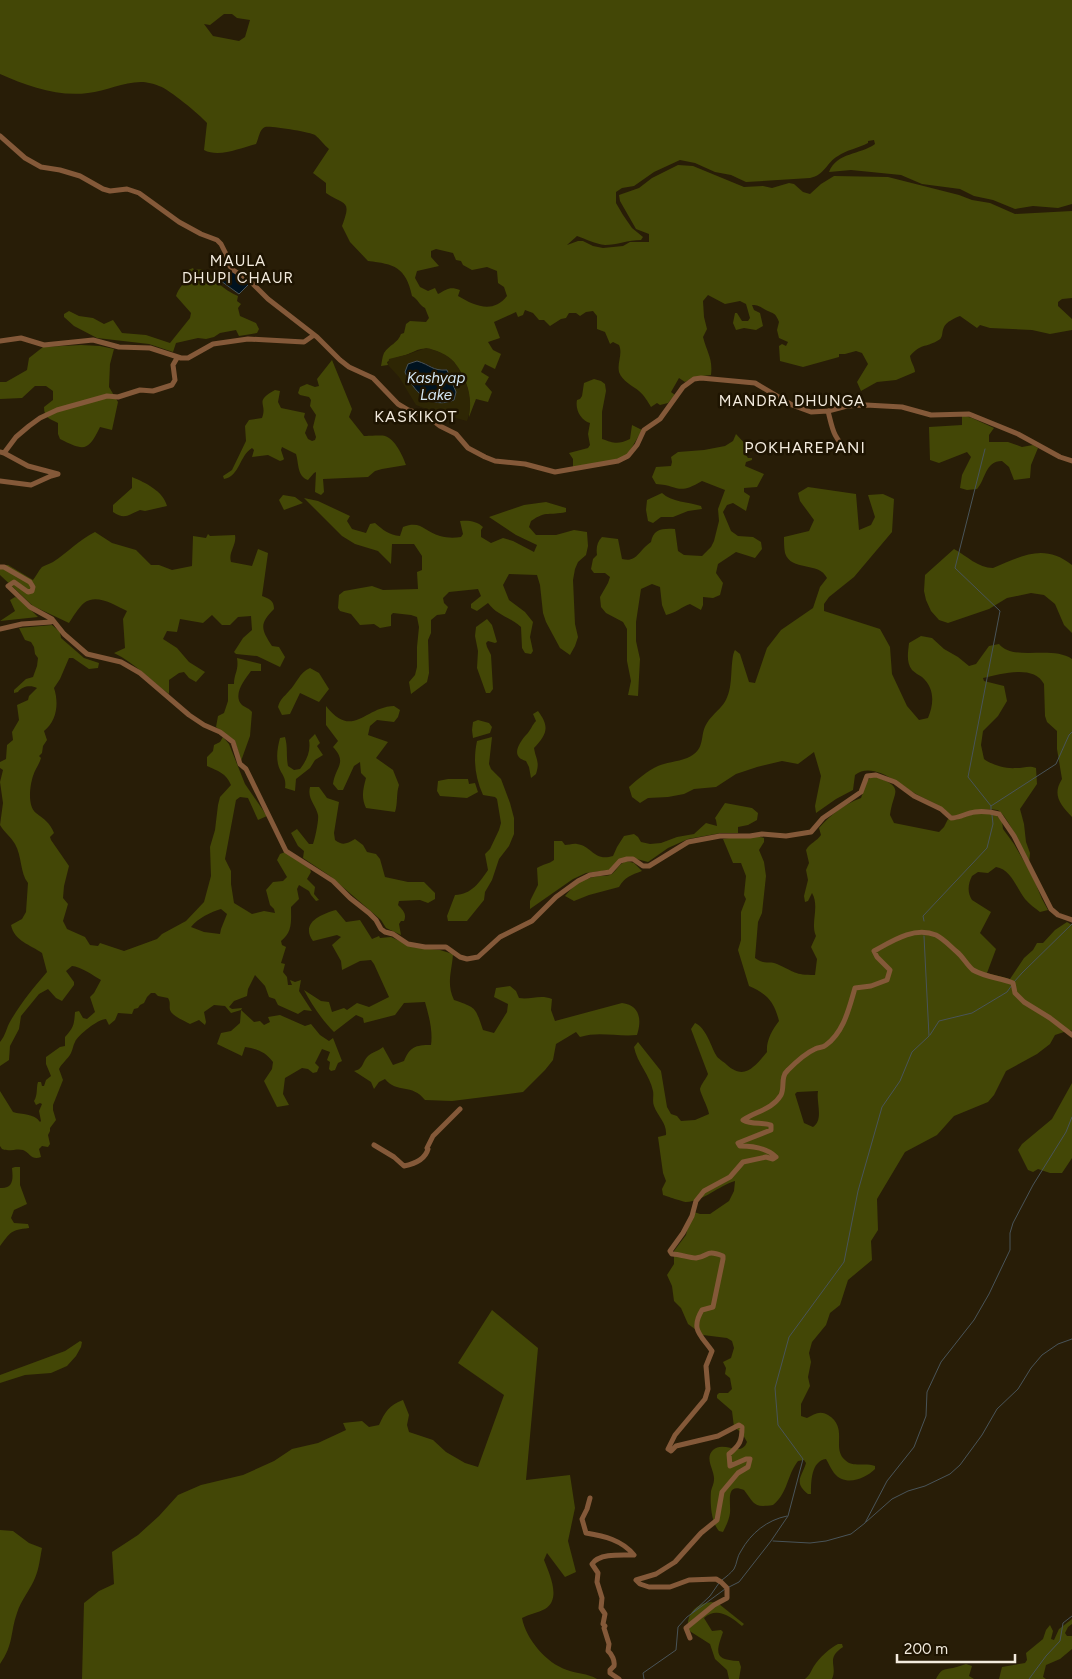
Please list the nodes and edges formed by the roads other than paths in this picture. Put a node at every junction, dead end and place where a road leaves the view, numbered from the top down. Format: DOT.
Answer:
graph roads {
  1 [pos="0,136"];
  2 [pos="314,335"];
  3 [pos="0,341"];
  4 [pos="177,358"];
  5 [pos="828,410"];
  6 [pos="850,452"];
  7 [pos="2,453"];
  8 [pos="1072,461"];
  9 [pos="0,480"];
  10 [pos="0,567"];
  11 [pos="52,619"];
  12 [pos="0,629"];
  13 [pos="1072,920"];
  14 [pos="1072,1035"];
  15 [pos="460,1109"];
  16 [pos="374,1145"];
  17 [pos="590,1498"];
  18 [pos="690,1638"];
  19 [pos="619,1679"];
  1 -- 2 [label="street"];
  2 -- 4 [label="street"];
  2 -- 5 [label="street"];
  3 -- 4 [label="street"];
  4 -- 7 [label="street"];
  5 -- 6 [label="street"];
  5 -- 8 [label="street"];
  7 -- 9 [label="street"];
  10 -- 11 [label="street"];
  11 -- 12 [label="street"];
  11 -- 13 [label="street"];
  14 -- 18 [label="street"];
  15 -- 16 [label="street"];
  17 -- 19 [label="street"];
}
